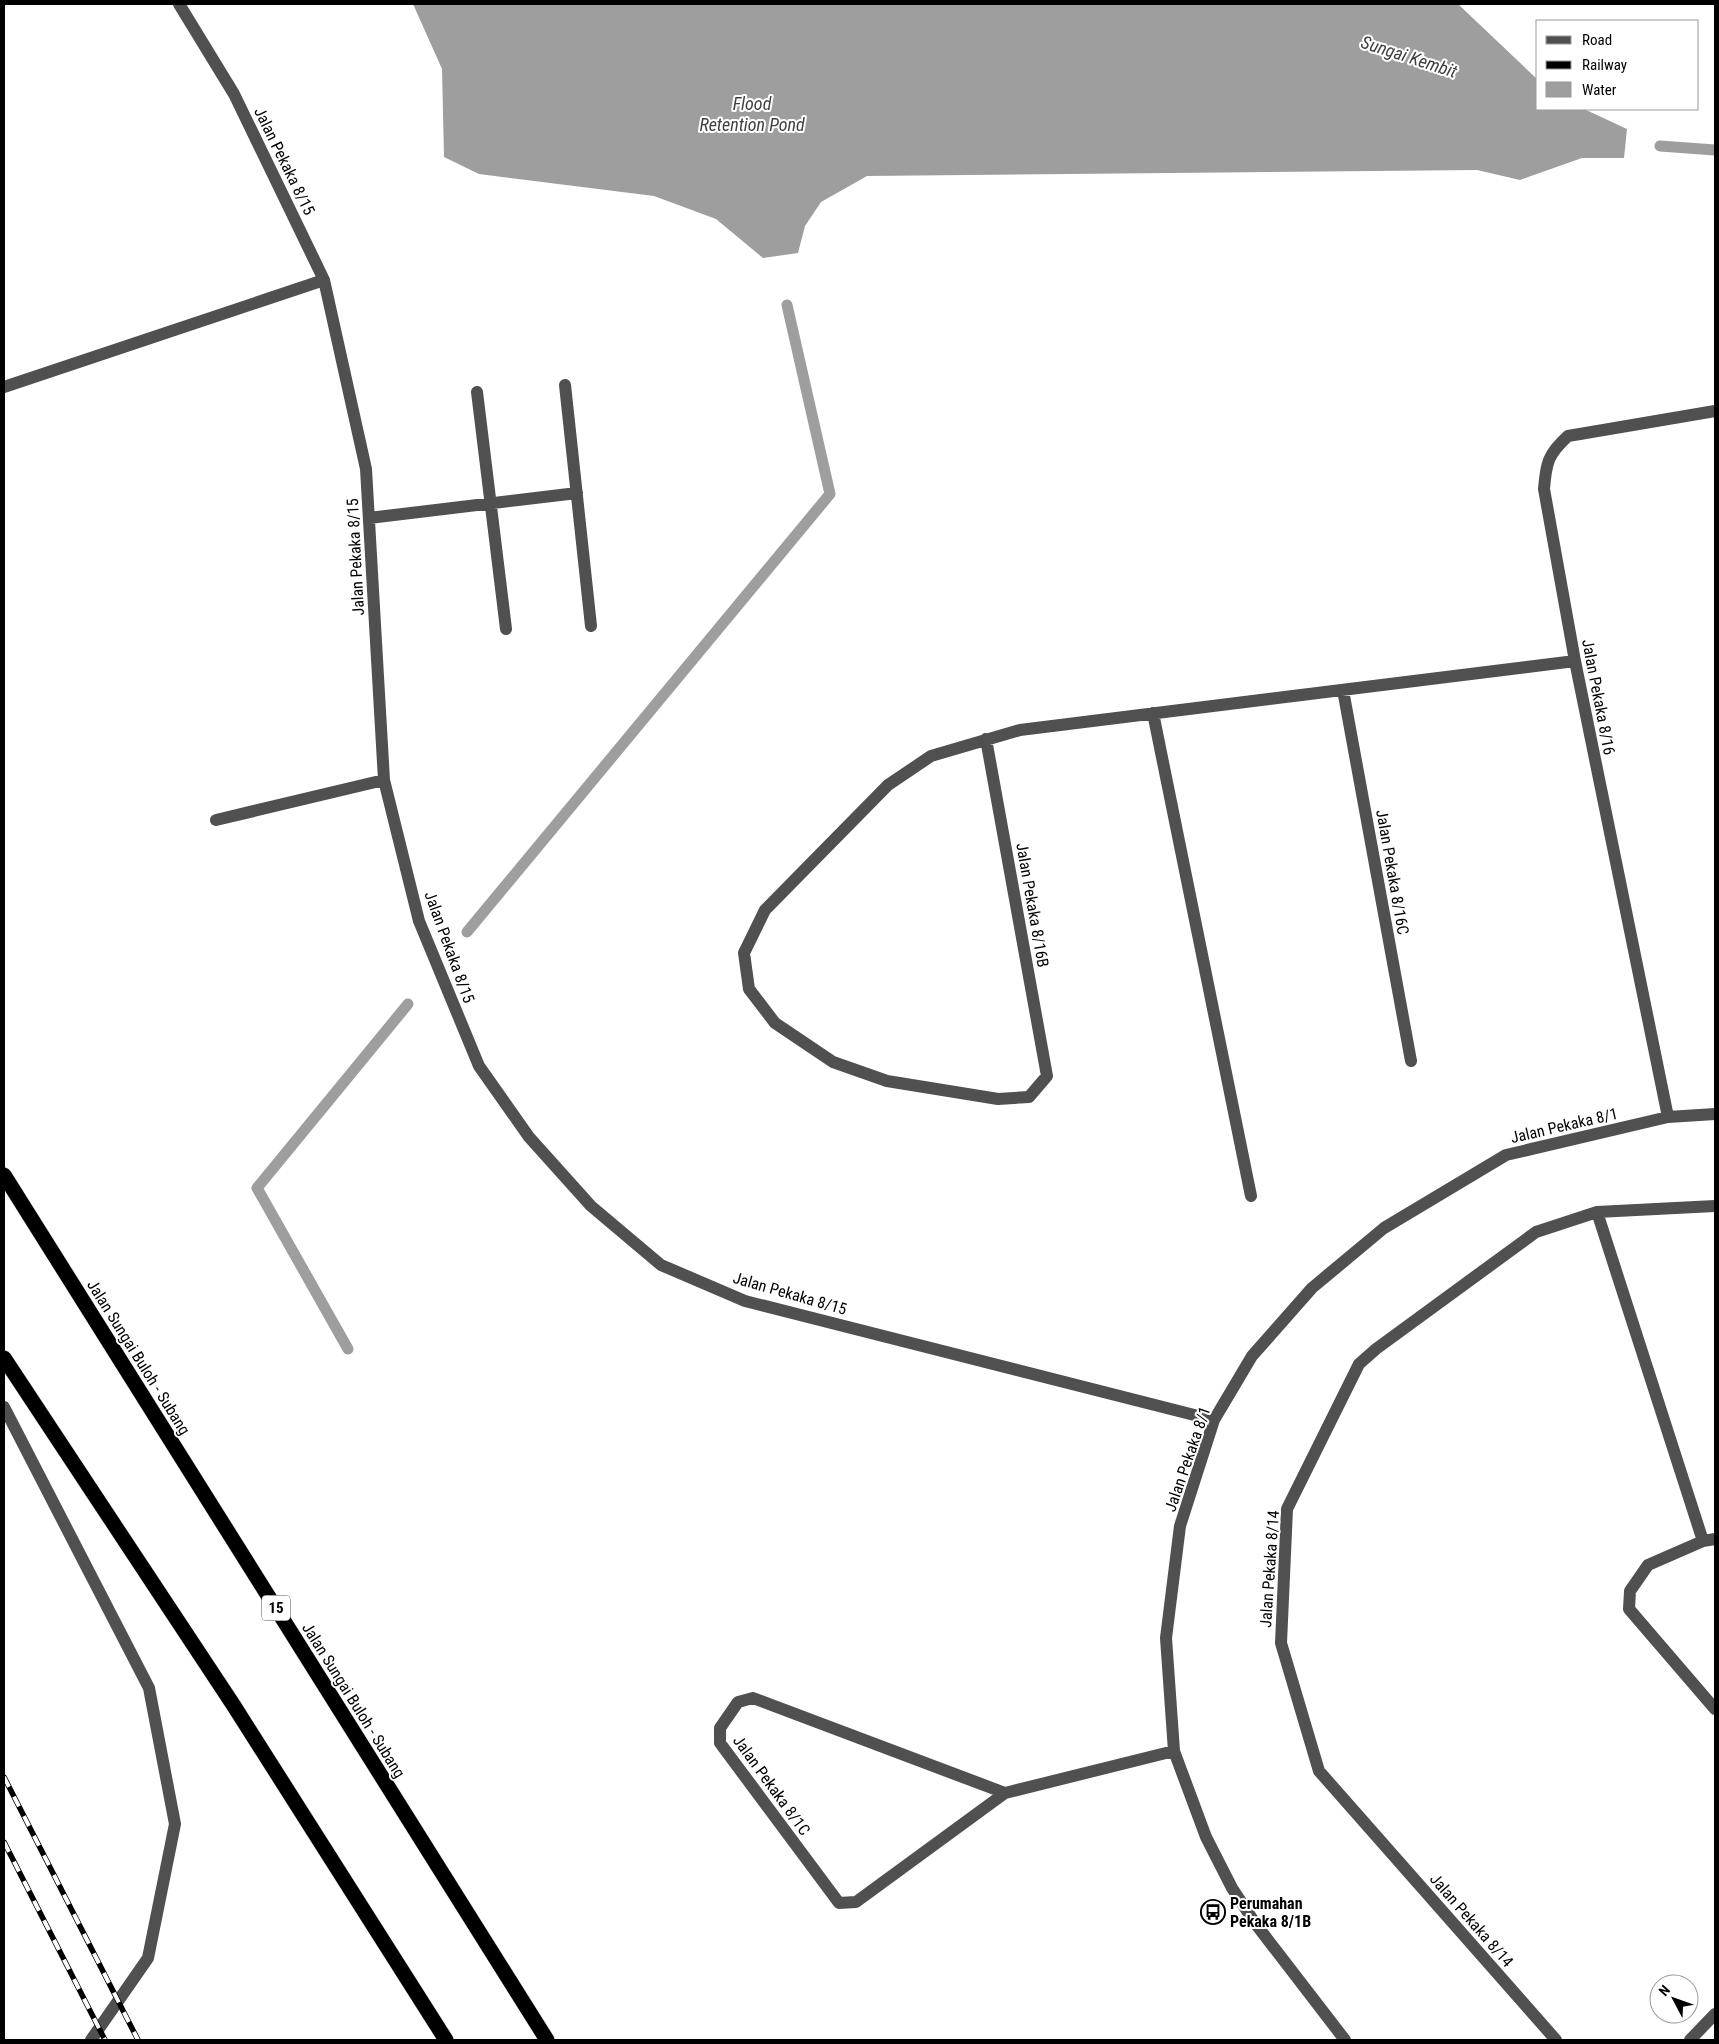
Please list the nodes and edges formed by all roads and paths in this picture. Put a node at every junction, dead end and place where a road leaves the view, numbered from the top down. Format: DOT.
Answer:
graph roads {
  1 [pos="179,4"];
  2 [pos="324,280"];
  3 [pos="565,385"];
  4 [pos="4,387"];
  5 [pos="477,392"];
  6 [pos="1715,411"];
  7 [pos="577,493"];
  8 [pos="490,504"];
  9 [pos="369,518"];
  10 [pos="591,626"];
  11 [pos="506,629"];
  12 [pos="1575,662"];
  13 [pos="1342,690"];
  14 [pos="1153,713"];
  15 [pos="986,739"];
  16 [pos="384,780"];
  17 [pos="216,820"];
  18 [pos="1411,1061"];
  19 [pos="1715,1114"];
  20 [pos="1668,1117"];
  21 [pos="4,1175"];
  22 [pos="1251,1196"];
  23 [pos="1715,1206"];
  24 [pos="1597,1212"];
  25 [pos="4,1358"];
  26 [pos="4,1408"];
  27 [pos="1214,1420"];
  28 [pos="1709,1540"];
  29 [pos="1715,1709"];
  30 [pos="1174,1751"];
  31 [pos="1005,1793"];
  32 [pos="1715,2014"];
  33 [pos="91,2040"];
  34 [pos="446,2040"];
  35 [pos="547,2040"];
  36 [pos="1344,2040"];
  37 [pos="1556,2040"];
  38 [pos="1690,2040"];
  1 -- 2 [label="street, Jalan Pekaka 8/15"];
  2 -- 4 [label="street"];
  2 -- 9 [label="street, Jalan Pekaka 8/15"];
  3 -- 7 [label="street"];
  5 -- 8 [label="street"];
  6 -- 12 [label="street, Jalan Pekaka 8/16"];
  7 -- 8 [label="street"];
  7 -- 10 [label="street"];
  8 -- 9 [label="street"];
  8 -- 11 [label="street"];
  9 -- 16 [label="street, Jalan Pekaka 8/15"];
  12 -- 13 [label="street"];
  12 -- 20 [label="street, Jalan Pekaka 8/16"];
  13 -- 14 [label="street"];
  13 -- 18 [label="street, Jalan Pekaka 8/16C"];
  14 -- 15 [label="street"];
  14 -- 22 [label="street"];
  15 -- 15 [label="street, Jalan Pekaka 8/16B"];
  16 -- 17 [label="street"];
  16 -- 27 [label="street, Jalan Pekaka 8/15"];
  19 -- 20 [label="street, Jalan Pekaka 8/1"];
  20 -- 27 [label="street, Jalan Pekaka 8/1"];
  21 -- 35 [label="highway, Jalan Sungai Buloh - Subang / 15"];
  23 -- 24 [label="street, Jalan Pekaka 8/14"];
  24 -- 28 [label="street"];
  24 -- 37 [label="street, Jalan Pekaka 8/14"];
  25 -- 34 [label="highway"];
  26 -- 33 [label="street"];
  27 -- 30 [label="street, Jalan Pekaka 8/1"];
  28 -- 29 [label="street"];
  30 -- 31 [label="street, Jalan Pekaka 8/1C"];
  30 -- 36 [label="street, Jalan Pekaka 8/1"];
  31 -- 31 [label="street, Jalan Pekaka 8/1C"];
  32 -- 38 [label="street"];
}
